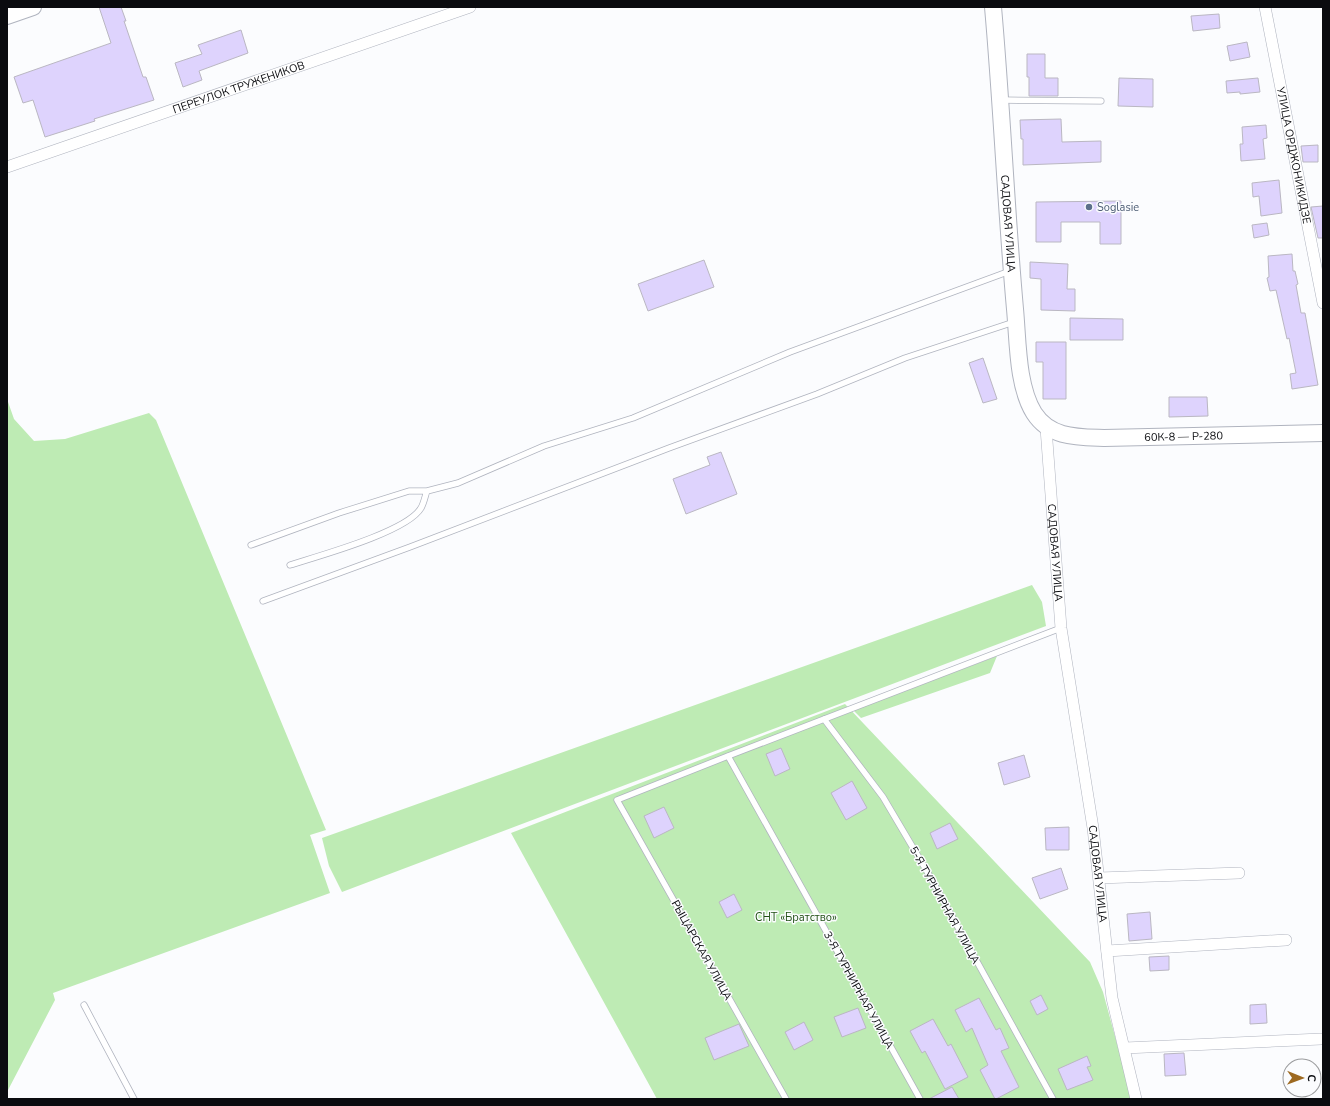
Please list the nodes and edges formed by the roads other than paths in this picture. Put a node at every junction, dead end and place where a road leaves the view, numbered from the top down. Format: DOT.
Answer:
graph roads {
  1 [pos="32,7"];
  2 [pos="470,7"];
  3 [pos="994,7"];
  4 [pos="1265,7"];
  5 [pos="7,9"];
  6 [pos="7,16"];
  7 [pos="1000,100"];
  8 [pos="1101,101"];
  9 [pos="7,167"];
  10 [pos="1012,270"];
  11 [pos="1323,302"];
  12 [pos="1016,321"];
  13 [pos="1046,428"];
  14 [pos="1323,433"];
  15 [pos="427,491"];
  16 [pos="251,545"];
  17 [pos="290,565"];
  18 [pos="264,601"];
  19 [pos="1061,628"];
  20 [pos="824,719"];
  21 [pos="728,756"];
  22 [pos="1239,873"];
  23 [pos="1099,878"];
  24 [pos="1286,940"];
  25 [pos="1107,951"];
  26 [pos="84,1004"];
  27 [pos="1321,1039"];
  28 [pos="1124,1048"];
  29 [pos="134,1099"];
  30 [pos="786,1099"];
  31 [pos="920,1099"];
  32 [pos="1053,1099"];
  33 [pos="1136,1099"];
  1 -- 6 [label="street"];
  2 -- 9 [label="street, ПЕРЕУЛОК ТРУЖЕНИКОВ"];
  3 -- 7 [label="street, САДОВАЯ УЛИЦА"];
  4 -- 11 [label="street, УЛИЦА ОРДЖОНИКИДЗЕ"];
  5 -- 6 [label="street"];
  7 -- 8 [label="lane"];
  7 -- 10 [label="street, САДОВАЯ УЛИЦА"];
  10 -- 12 [label="street, САДОВАЯ УЛИЦА"];
  10 -- 15 [label="lane"];
  12 -- 13 [label="street, САДОВАЯ УЛИЦА"];
  12 -- 18 [label="lane"];
  13 -- 14 [label="street, 60К-8 — Р-280"];
  13 -- 19 [label="street, САДОВАЯ УЛИЦА"];
  15 -- 16 [label="lane"];
  15 -- 17 [label="lane"];
  19 -- 20 [label="lane"];
  19 -- 23 [label="street, САДОВАЯ УЛИЦА"];
  20 -- 21 [label="lane"];
  20 -- 32 [label="lane, 5-Я ТУРНИРНАЯ УЛИЦА"];
  21 -- 30 [label="lane, РЫЦАРСКАЯ УЛИЦА"];
  21 -- 31 [label="lane, 3-Я ТУРНИРНАЯ УЛИЦА"];
  22 -- 23 [label="street"];
  23 -- 25 [label="street, САДОВАЯ УЛИЦА"];
  24 -- 25 [label="street"];
  25 -- 28 [label="street, САДОВАЯ УЛИЦА"];
  26 -- 29 [label="lane"];
  27 -- 28 [label="street"];
  28 -- 33 [label="street, САДОВАЯ УЛИЦА"];
}
